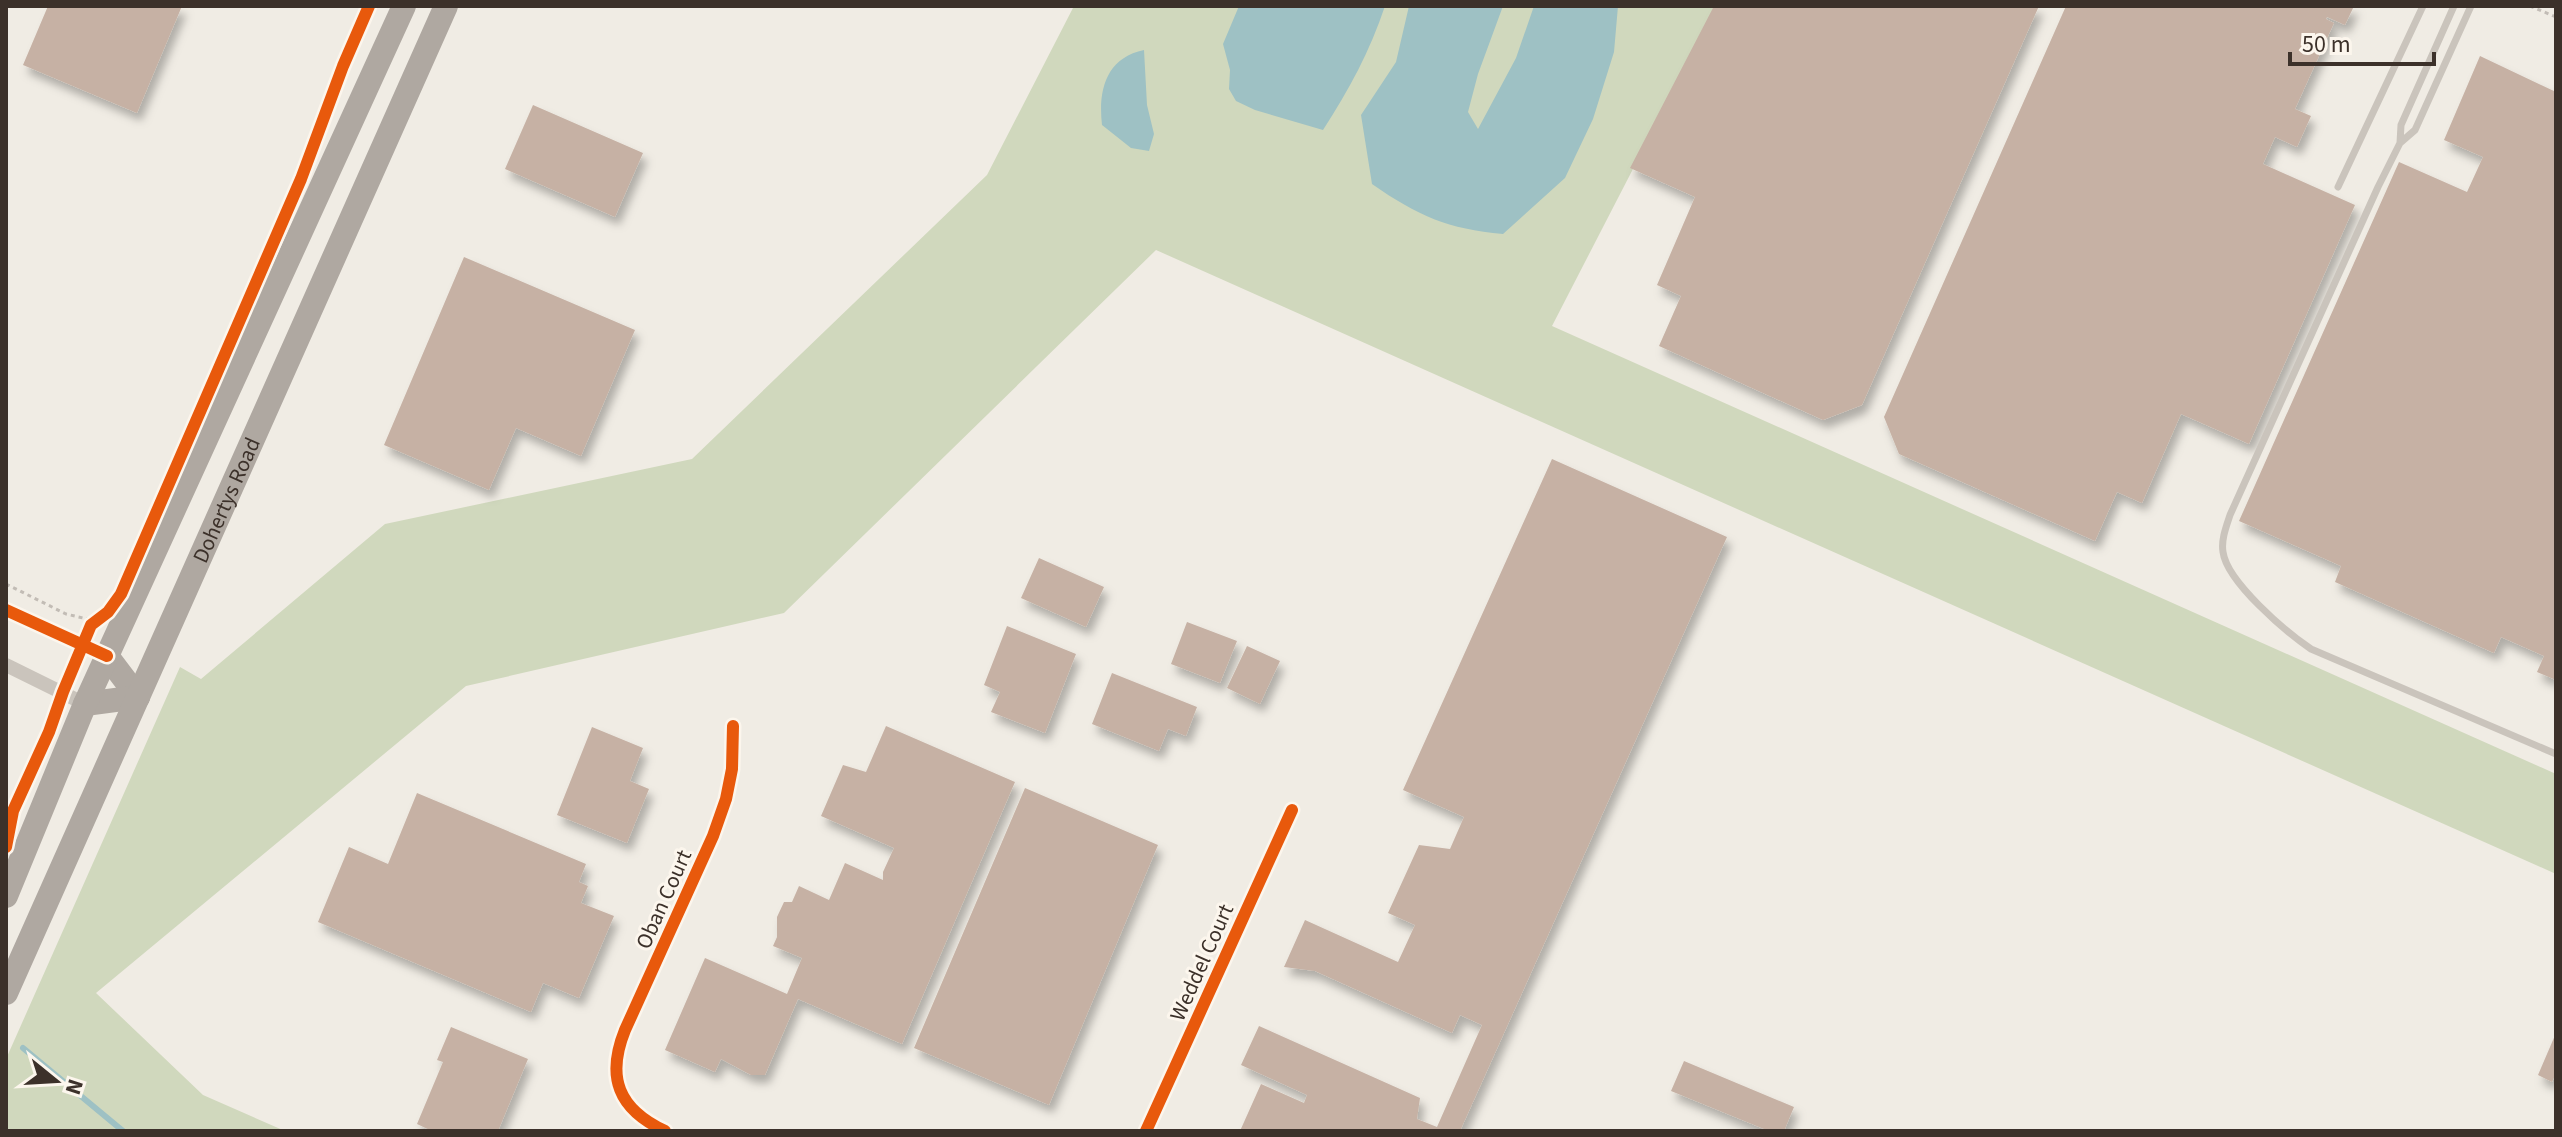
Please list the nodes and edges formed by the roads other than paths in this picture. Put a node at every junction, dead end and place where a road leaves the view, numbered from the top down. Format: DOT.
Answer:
graph roads {
  1 [pos="404,6"];
  2 [pos="446,6"];
  3 [pos="2423,6"];
  4 [pos="2454,6"];
  5 [pos="2471,6"];
  6 [pos="2400,143"];
  7 [pos="339,152"];
  8 [pos="374,167"];
  9 [pos="2338,187"];
  10 [pos="6,610"];
  11 [pos="107,656"];
  12 [pos="6,665"];
  13 [pos="138,697"];
  14 [pos="85,704"];
  15 [pos="733,726"];
  16 [pos="2556,754"];
  17 [pos="1292,810"];
  18 [pos="6,896"];
  19 [pos="6,993"];
  20 [pos="665,1131"];
  21 [pos="1146,1131"];
  1 -- 7 [label="main road, Dohertys Road"];
  2 -- 8 [label="main road, Dohertys Road"];
  3 -- 9 [label="lane"];
  4 -- 6 [label="lane"];
  5 -- 6 [label="lane"];
  6 -- 16 [label="lane"];
  7 -- 8 [label="main road"];
  7 -- 11 [label="main road, Dohertys Road"];
  8 -- 13 [label="main road, Dohertys Road"];
  10 -- 11 [label="street"];
  11 -- 13 [label="main road"];
  11 -- 14 [label="main road, Dohertys Road"];
  12 -- 14 [label="street"];
  13 -- 14 [label="main road"];
  13 -- 19 [label="main road, Dohertys Road"];
  14 -- 18 [label="main road, Dohertys Road"];
  15 -- 20 [label="street, Oban Court"];
  17 -- 21 [label="street, Weddel Court"];
}
